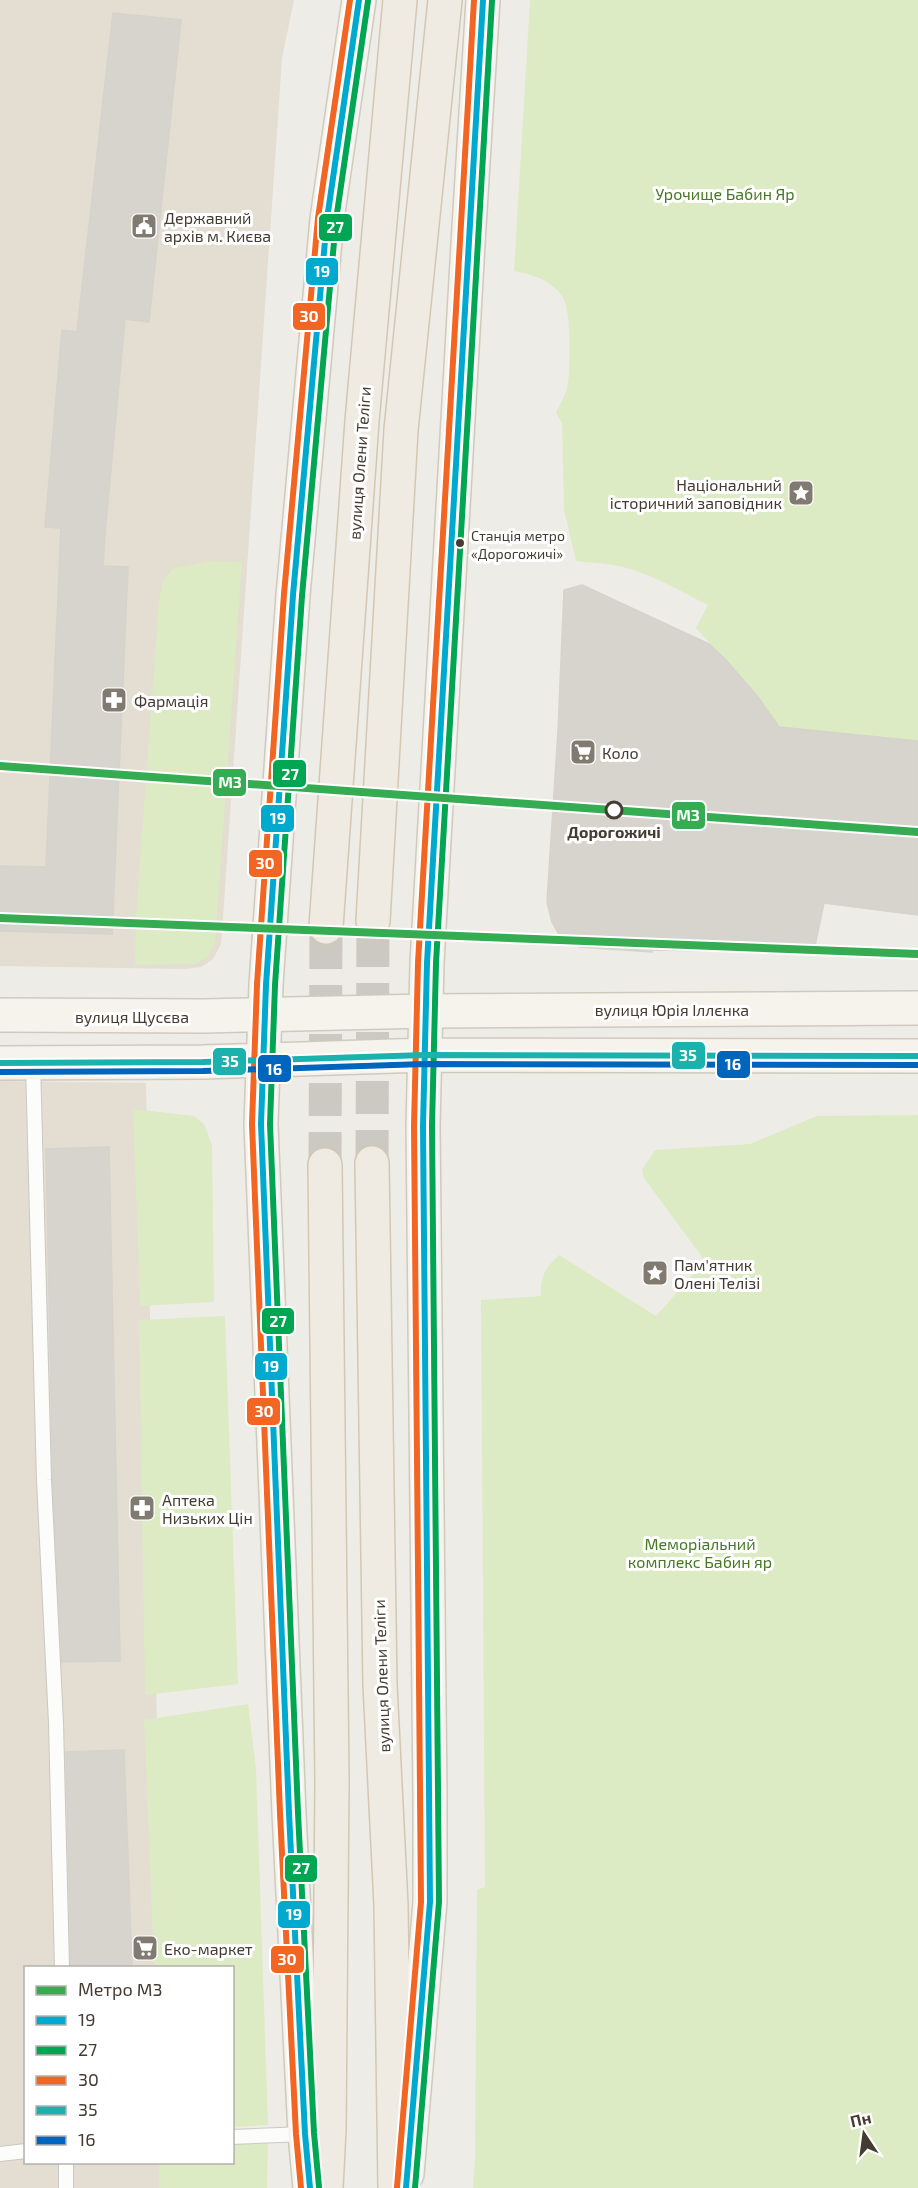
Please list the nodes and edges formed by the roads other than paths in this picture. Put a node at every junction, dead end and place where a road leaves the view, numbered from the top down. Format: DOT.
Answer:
graph roads {
  1 [pos="359,0"];
  2 [pos="400,0"];
  3 [pos="445,0"];
  4 [pos="483,0"];
  5 [pos="372,921"];
  6 [pos="326,927"];
  7 [pos="918,1008"];
  8 [pos="426,1011"];
  9 [pos="264,1014"];
  10 [pos="0,1015"];
  11 [pos="425,1055"];
  12 [pos="918,1056"];
  13 [pos="263,1059"];
  14 [pos="0,1063"];
  15 [pos="33,1063"];
  16 [pos="372,1163"];
  17 [pos="324,1166"];
  18 [pos="62,1966"];
  19 [pos="305,2134"];
  20 [pos="234,2137"];
  21 [pos="24,2151"];
  22 [pos="0,2154"];
  23 [pos="66,2164"];
  24 [pos="66,2188"];
  25 [pos="310,2188"];
  26 [pos="326,2188"];
  27 [pos="395,2188"];
  28 [pos="406,2188"];
  1 -- 9 [label="main road"];
  2 -- 6 [label="main road, вулиця Олени Теліги"];
  3 -- 5 [label="main road"];
  4 -- 8 [label="main road"];
  7 -- 8 [label="main road, вулиця Юрія Іллєнка"];
  8 -- 9 [label="main road, вулиця Юрія Іллєнка"];
  8 -- 11 [label="main road"];
  9 -- 10 [label="main road, вулиця Щусєва"];
  9 -- 13 [label="main road"];
  11 -- 12 [label="main road"];
  11 -- 13 [label="main road"];
  11 -- 28 [label="main road"];
  13 -- 15 [label="main road"];
  13 -- 19 [label="main road"];
  14 -- 15 [label="main road"];
  15 -- 18 [label="lane"];
  16 -- 27 [label="main road, вулиця Олени Теліги"];
  17 -- 26 [label="main road"];
  19 -- 20 [label="lane"];
  19 -- 25 [label="main road"];
  21 -- 22 [label="lane"];
  23 -- 24 [label="lane"];
}
